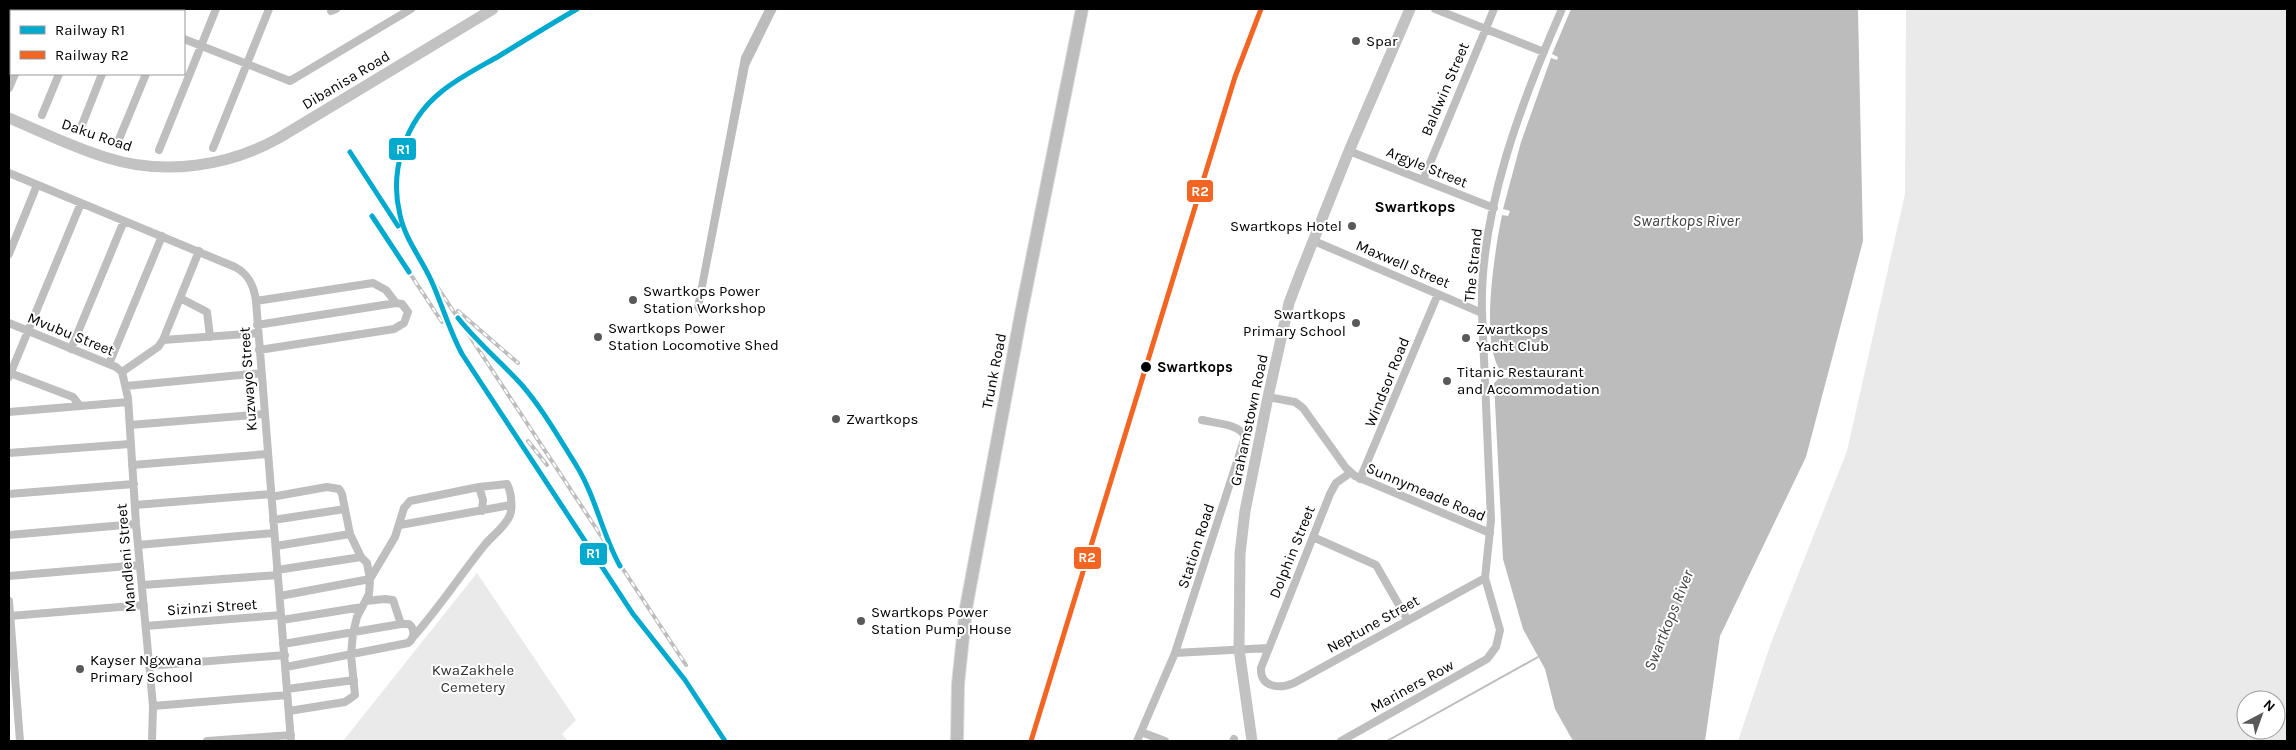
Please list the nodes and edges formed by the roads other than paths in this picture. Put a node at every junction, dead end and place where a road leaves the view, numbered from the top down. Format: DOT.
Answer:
graph roads {
  1 [pos="216,9"];
  2 [pos="270,9"];
  3 [pos="411,9"];
  4 [pos="493,9"];
  5 [pos="1082,9"];
  6 [pos="1410,9"];
  7 [pos="1435,9"];
  8 [pos="1494,9"];
  9 [pos="1562,9"];
  10 [pos="1486,28"];
  11 [pos="185,39"];
  12 [pos="201,46"];
  13 [pos="1544,52"];
  14 [pos="247,65"];
  15 [pos="15,75"];
  16 [pos="59,75"];
  17 [pos="102,75"];
  18 [pos="146,75"];
  19 [pos="9,88"];
  20 [pos="42,115"];
  21 [pos="9,118"];
  22 [pos="80,130"];
  23 [pos="117,144"];
  24 [pos="213,148"];
  25 [pos="159,150"];
  26 [pos="1349,151"];
  27 [pos="208,163"];
  28 [pos="9,173"];
  29 [pos="1423,180"];
  30 [pos="37,185"];
  31 [pos="80,203"];
  32 [pos="1494,208"];
  33 [pos="124,221"];
  34 [pos="162,236"];
  35 [pos="1314,241"];
  36 [pos="199,251"];
  37 [pos="9,254"];
  38 [pos="1438,294"];
  39 [pos="180,298"];
  40 [pos="256,301"];
  41 [pos="396,303"];
  42 [pos="1482,313"];
  43 [pos="9,323"];
  44 [pos="258,329"];
  45 [pos="28,331"];
  46 [pos="210,337"];
  47 [pos="163,340"];
  48 [pos="71,349"];
  49 [pos="259,350"];
  50 [pos="109,364"];
  51 [pos="122,372"];
  52 [pos="261,374"];
  53 [pos="9,375"];
  54 [pos="126,386"];
  55 [pos="1268,396"];
  56 [pos="128,402"];
  57 [pos="80,406"];
  58 [pos="9,412"];
  59 [pos="264,414"];
  60 [pos="1202,420"];
  61 [pos="130,426"];
  62 [pos="130,444"];
  63 [pos="9,453"];
  64 [pos="267,454"];
  65 [pos="132,465"];
  66 [pos="1350,473"];
  67 [pos="1360,479"];
  68 [pos="134,484"];
  69 [pos="479,487"];
  70 [pos="9,494"];
  71 [pos="271,495"];
  72 [pos="135,505"];
  73 [pos="511,505"];
  74 [pos="345,509"];
  75 [pos="482,511"];
  76 [pos="274,520"];
  77 [pos="136,524"];
  78 [pos="400,525"];
  79 [pos="274,533"];
  80 [pos="1490,533"];
  81 [pos="350,534"];
  82 [pos="9,535"];
  83 [pos="1314,537"];
  84 [pos="138,545"];
  85 [pos="276,546"];
  86 [pos="361,557"];
  87 [pos="140,565"];
  88 [pos="277,572"];
  89 [pos="9,576"];
  90 [pos="1485,578"];
  91 [pos="370,579"];
  92 [pos="142,585"];
  93 [pos="280,596"];
  94 [pos="9,601"];
  95 [pos="364,604"];
  96 [pos="144,605"];
  97 [pos="281,618"];
  98 [pos="1407,619"];
  99 [pos="10,621"];
  100 [pos="401,624"];
  101 [pos="146,626"];
  102 [pos="353,633"];
  103 [pos="414,636"];
  104 [pos="283,644"];
  105 [pos="1268,648"];
  106 [pos="1239,649"];
  107 [pos="1494,652"];
  108 [pos="1175,653"];
  109 [pos="284,654"];
  110 [pos="351,655"];
  111 [pos="11,664"];
  112 [pos="149,666"];
  113 [pos="286,667"];
  114 [pos="354,680"];
  115 [pos="1272,686"];
  116 [pos="287,692"];
  117 [pos="13,705"];
  118 [pos="153,706"];
  119 [pos="289,711"];
  120 [pos="1141,732"];
  121 [pos="291,738"];
  122 [pos="244,740"];
  123 [pos="20,741"];
  124 [pos="152,741"];
  125 [pos="207,741"];
  126 [pos="957,741"];
  127 [pos="1137,741"];
  128 [pos="1165,741"];
  129 [pos="1252,741"];
  130 [pos="1341,741"];
  1 -- 12 [label="street"];
  2 -- 14 [label="street"];
  3 -- 14 [label="street"];
  4 -- 27 [label="main road, Dibanisa Road"];
  5 -- 126 [label="main road, Trunk Road"];
  6 -- 26 [label="main road, Grahamstown Road"];
  7 -- 10 [label="street"];
  8 -- 10 [label="street, Baldwin Street"];
  9 -- 13 [label="street, The Strand"];
  10 -- 13 [label="street"];
  10 -- 29 [label="street, Baldwin Street"];
  11 -- 12 [label="street"];
  12 -- 14 [label="street"];
  12 -- 25 [label="street"];
  13 -- 32 [label="street, The Strand"];
  14 -- 24 [label="street"];
  15 -- 19 [label="street"];
  16 -- 20 [label="street"];
  17 -- 22 [label="street"];
  18 -- 23 [label="street"];
  21 -- 27 [label="main road, Daku Road"];
  26 -- 29 [label="street, Argyle Street"];
  26 -- 35 [label="main road, Grahamstown Road"];
  28 -- 30 [label="street, Kuzwayo Street"];
  29 -- 32 [label="street, Argyle Street"];
  30 -- 31 [label="street, Kuzwayo Street"];
  30 -- 37 [label="street"];
  31 -- 33 [label="street, Kuzwayo Street"];
  31 -- 45 [label="street"];
  32 -- 42 [label="street, The Strand"];
  33 -- 34 [label="street, Kuzwayo Street"];
  33 -- 48 [label="street"];
  34 -- 36 [label="street, Kuzwayo Street"];
  34 -- 50 [label="street"];
  35 -- 38 [label="street, Maxwell Street"];
  35 -- 55 [label="main road, Grahamstown Road"];
  36 -- 39 [label="street"];
  36 -- 40 [label="street, Kuzwayo Street"];
  38 -- 42 [label="street, Maxwell Street"];
  38 -- 67 [label="street, Windsor Road"];
  39 -- 46 [label="street"];
  39 -- 47 [label="street"];
  40 -- 41 [label="street"];
  40 -- 44 [label="street, Kuzwayo Street"];
  41 -- 44 [label="street"];
  41 -- 49 [label="street"];
  42 -- 80 [label="street, The Strand"];
  43 -- 45 [label="street, Mvubu Street"];
  44 -- 46 [label="street"];
  44 -- 49 [label="street, Kuzwayo Street"];
  45 -- 48 [label="street, Mvubu Street"];
  45 -- 53 [label="street"];
  46 -- 47 [label="street"];
  47 -- 51 [label="street"];
  48 -- 50 [label="street, Mvubu Street"];
  49 -- 52 [label="street, Kuzwayo Street"];
  50 -- 51 [label="street, Mvubu Street"];
  51 -- 54 [label="street, Mandleni Street"];
  52 -- 54 [label="street"];
  52 -- 59 [label="street, Kuzwayo Street"];
  53 -- 57 [label="street"];
  54 -- 56 [label="street, Mandleni Street"];
  55 -- 66 [label="street, Sunnymeade Road"];
  55 -- 106 [label="main road, Grahamstown Road"];
  56 -- 57 [label="street"];
  56 -- 61 [label="street, Mandleni Street"];
  57 -- 58 [label="street"];
  59 -- 61 [label="street"];
  59 -- 64 [label="street, Kuzwayo Street"];
  60 -- 108 [label="street, Station Road"];
  61 -- 62 [label="street, Mandleni Street"];
  62 -- 63 [label="street"];
  62 -- 65 [label="street, Mandleni Street"];
  64 -- 65 [label="street"];
  64 -- 71 [label="street, Kuzwayo Street"];
  65 -- 68 [label="street, Mandleni Street"];
  66 -- 67 [label="street, Sunnymeade Road"];
  66 -- 83 [label="street, Dolphin Street"];
  67 -- 80 [label="street, Sunnymeade Road"];
  68 -- 70 [label="street"];
  68 -- 72 [label="street, Mandleni Street"];
  69 -- 73 [label="street"];
  69 -- 75 [label="street"];
  69 -- 78 [label="street"];
  71 -- 72 [label="street"];
  71 -- 74 [label="street"];
  71 -- 76 [label="street, Kuzwayo Street"];
  72 -- 77 [label="street, Mandleni Street"];
  73 -- 75 [label="street"];
  73 -- 103 [label="street"];
  74 -- 76 [label="street"];
  74 -- 81 [label="street"];
  75 -- 78 [label="street"];
  76 -- 79 [label="street, Kuzwayo Street"];
  77 -- 82 [label="street"];
  77 -- 84 [label="street, Mandleni Street"];
  78 -- 91 [label="street"];
  79 -- 84 [label="street"];
  79 -- 85 [label="street, Kuzwayo Street"];
  80 -- 90 [label="street, The Strand"];
  81 -- 85 [label="street"];
  81 -- 86 [label="street"];
  83 -- 98 [label="street"];
  83 -- 105 [label="street, Dolphin Street"];
  84 -- 87 [label="street, Mandleni Street"];
  85 -- 88 [label="street, Kuzwayo Street"];
  86 -- 88 [label="street"];
  86 -- 91 [label="street"];
  87 -- 89 [label="street"];
  87 -- 92 [label="street, Mandleni Street"];
  88 -- 92 [label="street"];
  88 -- 93 [label="street, Kuzwayo Street"];
  90 -- 98 [label="street, Neptune Street"];
  90 -- 107 [label="street, The Strand"];
  91 -- 93 [label="street"];
  91 -- 95 [label="street"];
  92 -- 96 [label="street, Mandleni Street"];
  93 -- 97 [label="street, Kuzwayo Street"];
  94 -- 99 [label="street"];
  95 -- 97 [label="street, Sizinzi Street"];
  95 -- 100 [label="street, Sizinzi Street"];
  95 -- 102 [label="street"];
  96 -- 99 [label="street"];
  96 -- 101 [label="street, Mandleni Street"];
  97 -- 101 [label="street, Sizinzi Street"];
  97 -- 104 [label="street, Kuzwayo Street"];
  98 -- 115 [label="street, Neptune Street"];
  99 -- 111 [label="street"];
  100 -- 102 [label="street"];
  100 -- 103 [label="street"];
  101 -- 112 [label="street, Mandleni Street"];
  102 -- 104 [label="street"];
  102 -- 110 [label="street"];
  103 -- 110 [label="street"];
  104 -- 109 [label="street, Kuzwayo Street"];
  105 -- 106 [label="street"];
  105 -- 115 [label="street, Dolphin Street"];
  106 -- 108 [label="street"];
  106 -- 129 [label="main road, Grahamstown Road"];
  107 -- 130 [label="street, Mariners Row"];
  108 -- 120 [label="street"];
  109 -- 112 [label="street"];
  109 -- 113 [label="street, Kuzwayo Street"];
  110 -- 113 [label="street"];
  110 -- 114 [label="street"];
  111 -- 117 [label="street"];
  112 -- 118 [label="street, Mandleni Street"];
  113 -- 116 [label="street, Kuzwayo Street"];
  114 -- 116 [label="street"];
  114 -- 119 [label="street"];
  116 -- 118 [label="street"];
  116 -- 119 [label="street, Kuzwayo Street"];
  117 -- 123 [label="street"];
  118 -- 124 [label="street, Mandleni Street"];
  119 -- 121 [label="street, Kuzwayo Street"];
  120 -- 127 [label="street"];
  120 -- 128 [label="street"];
  121 -- 122 [label="street"];
  122 -- 125 [label="street"];
}
